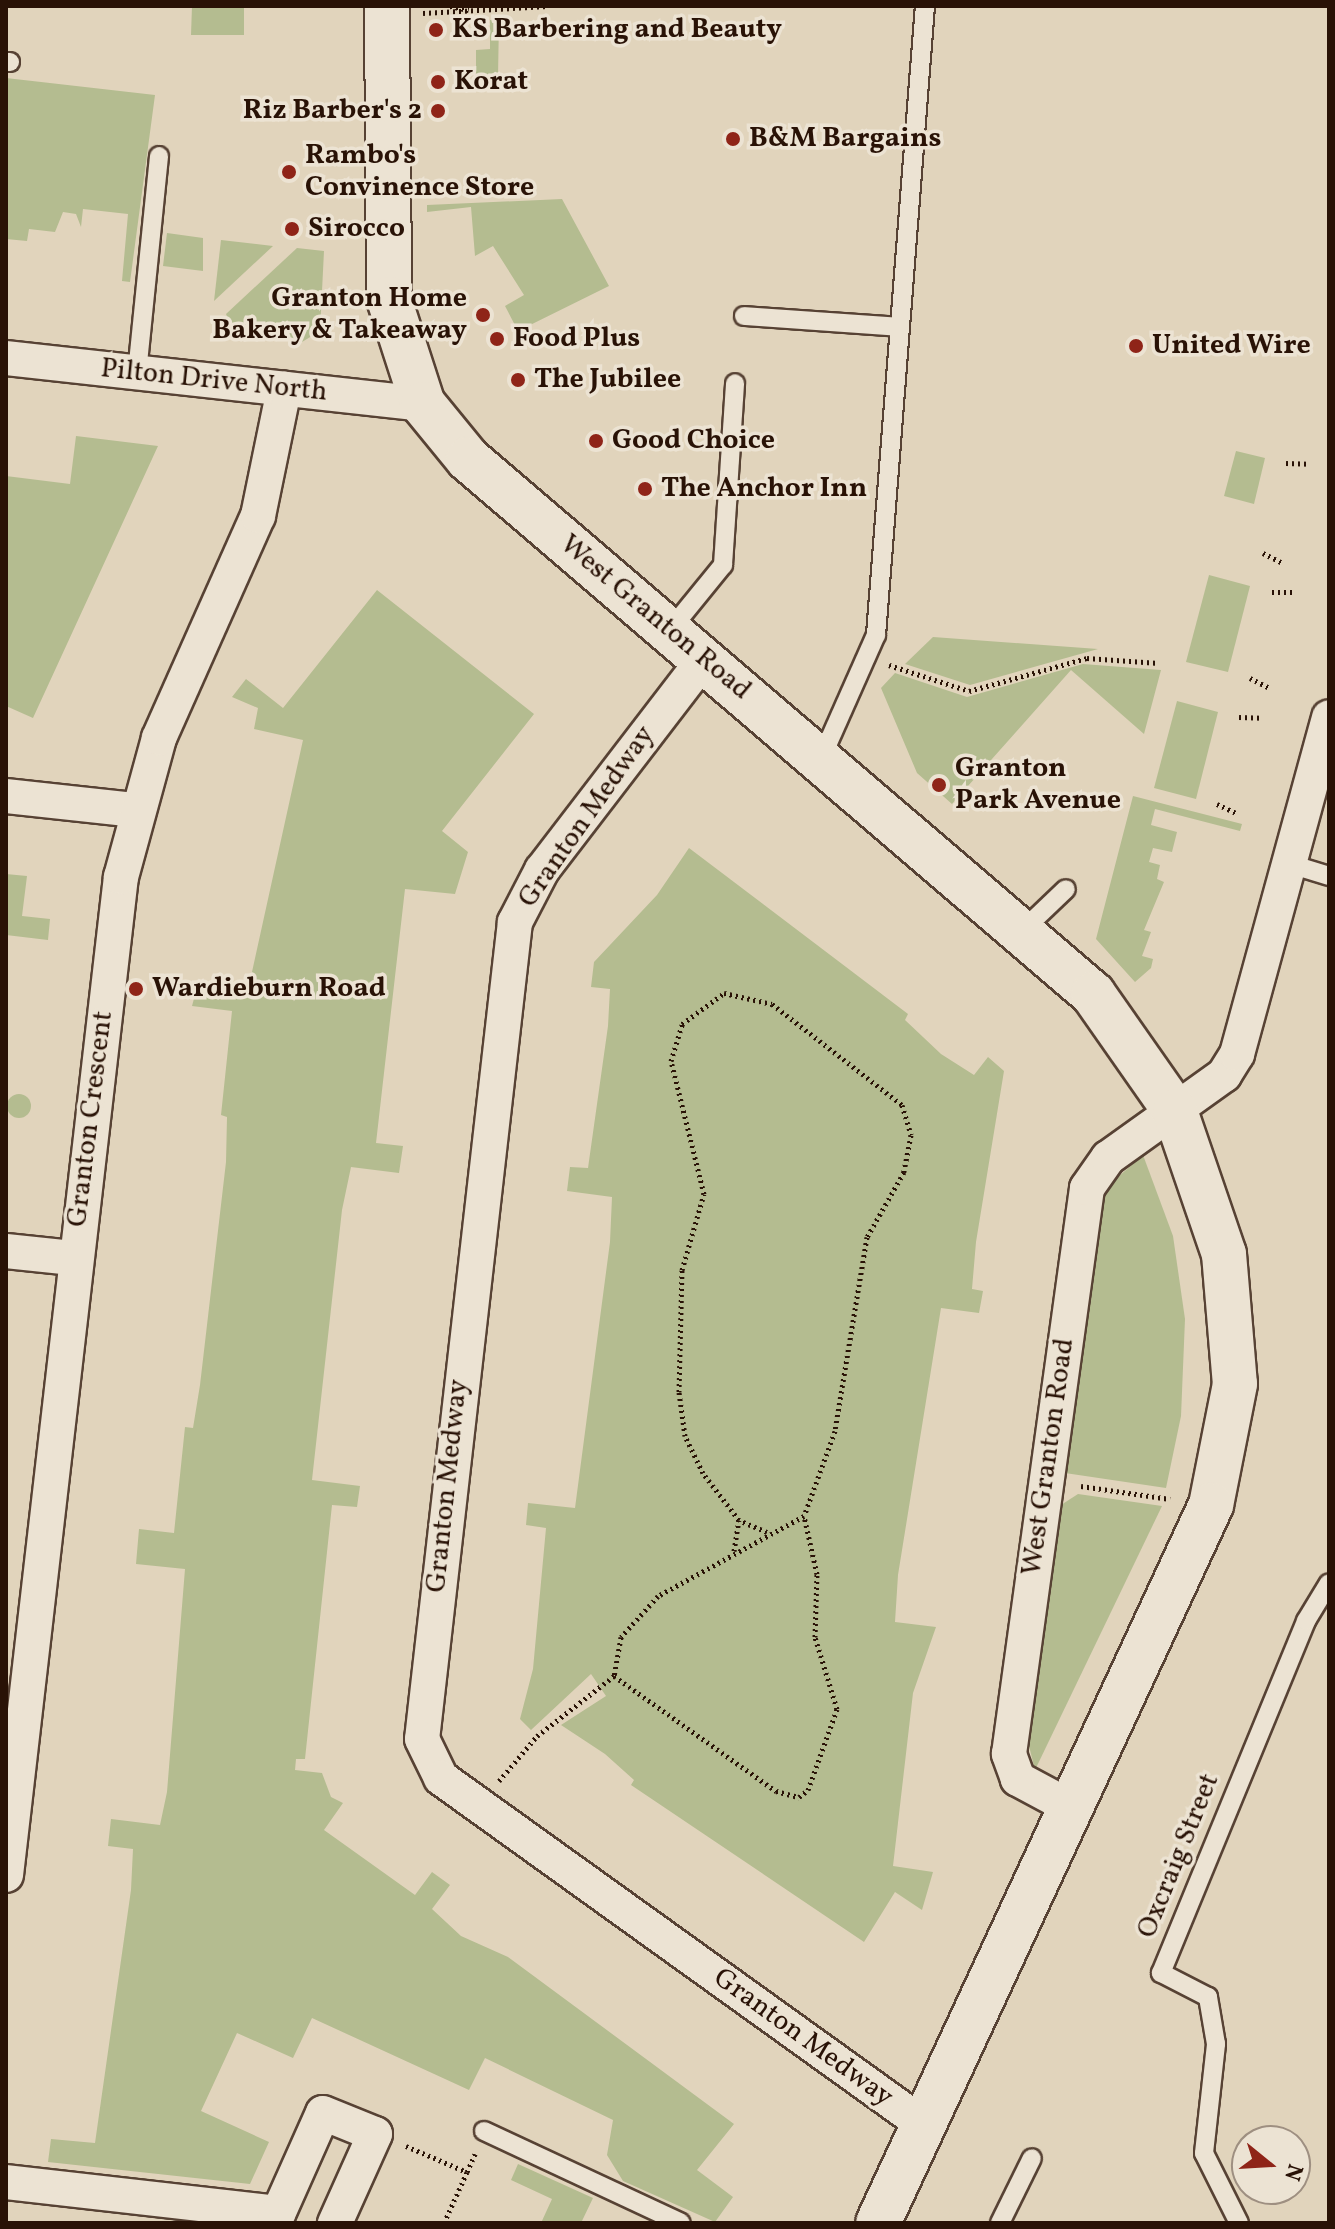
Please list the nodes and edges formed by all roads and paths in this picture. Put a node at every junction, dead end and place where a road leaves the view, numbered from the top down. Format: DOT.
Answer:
graph roads {
  1 [pos="450,6"];
  2 [pos="548,6"];
  3 [pos="925,6"];
  4 [pos="386,10"];
  5 [pos="516,10"];
  6 [pos="479,12"];
  7 [pos="159,156"];
  8 [pos="744,316"];
  9 [pos="900,327"];
  10 [pos="6,358"];
  11 [pos="137,373"];
  12 [pos="735,383"];
  13 [pos="284,389"];
  14 [pos="423,404"];
  15 [pos="1286,463"];
  16 [pos="1309,464"];
  17 [pos="1263,553"];
  18 [pos="1283,563"];
  19 [pos="1272,592"];
  20 [pos="1294,592"];
  21 [pos="670,630"];
  22 [pos="866,657"];
  23 [pos="704,659"];
  24 [pos="1159,663"];
  25 [pos="1250,678"];
  26 [pos="1270,688"];
  27 [pos="1239,717"];
  28 [pos="1329,717"];
  29 [pos="1262,718"];
  30 [pos="821,759"];
  31 [pos="6,796"];
  32 [pos="1217,804"];
  33 [pos="135,810"];
  34 [pos="1238,814"];
  35 [pos="1290,864"];
  36 [pos="1329,876"];
  37 [pos="1066,889"];
  38 [pos="1023,930"];
  39 [pos="1175,1111"];
  40 [pos="6,1251"];
  41 [pos="73,1258"];
  42 [pos="1044,1480"];
  43 [pos="1211,1505"];
  44 [pos="804,1516"];
  45 [pos="739,1520"];
  46 [pos="767,1532"];
  47 [pos="734,1551"];
  48 [pos="1329,1583"];
  49 [pos="614,1676"];
  50 [pos="15,1703"];
  51 [pos="480,1807"];
  52 [pos="1074,1809"];
  53 [pos="6,1875"];
  54 [pos="924,2125"];
  55 [pos="484,2131"];
  56 [pos="375,2134"];
  57 [pos="1032,2158"];
  58 [pos="467,2172"];
  59 [pos="6,2182"];
  60 [pos="276,2218"];
  61 [pos="335,2223"];
  62 [pos="444,2223"];
  63 [pos="681,2223"];
  64 [pos="878,2223"];
  65 [pos="1000,2223"];
  66 [pos="1239,2223"];
  1 -- 6 [label="path"];
  2 -- 5 [label="path"];
  3 -- 9 [label="lane"];
  4 -- 6 [label="path"];
  4 -- 14 [label="street, West Granton Road"];
  5 -- 6 [label="path"];
  7 -- 11 [label="lane"];
  8 -- 9 [label="lane"];
  9 -- 22 [label="lane"];
  10 -- 11 [label="street, Pilton Drive North"];
  11 -- 13 [label="street, Pilton Drive North"];
  12 -- 21 [label="lane"];
  13 -- 14 [label="street, Pilton Drive North"];
  13 -- 33 [label="street, Granton Crescent"];
  14 -- 21 [label="street, West Granton Road"];
  15 -- 16 [label="path"];
  17 -- 18 [label="path"];
  19 -- 20 [label="path"];
  21 -- 23 [label="street, West Granton Road"];
  22 -- 24 [label="path"];
  22 -- 30 [label="lane"];
  23 -- 30 [label="street, West Granton Road"];
  23 -- 51 [label="street, Granton Medway"];
  25 -- 26 [label="path"];
  27 -- 29 [label="path"];
  28 -- 35 [label="street"];
  30 -- 38 [label="street, West Granton Road"];
  31 -- 33 [label="street"];
  32 -- 34 [label="path"];
  33 -- 41 [label="street, Granton Crescent"];
  35 -- 36 [label="lane"];
  35 -- 39 [label="street"];
  37 -- 38 [label="lane"];
  38 -- 39 [label="street, West Granton Road"];
  39 -- 42 [label="street, West Granton Road"];
  39 -- 43 [label="street, West Granton Road"];
  40 -- 41 [label="street"];
  41 -- 50 [label="street, Granton Crescent"];
  42 -- 43 [label="path"];
  42 -- 52 [label="street, West Granton Road"];
  43 -- 52 [label="street, West Granton Road"];
  44 -- 45 [label="path"];
  44 -- 46 [label="path"];
  44 -- 49 [label="path"];
  45 -- 46 [label="path"];
  45 -- 47 [label="path"];
  46 -- 47 [label="path"];
  47 -- 49 [label="path"];
  48 -- 66 [label="lane, Oxcraig Street"];
  49 -- 51 [label="path"];
  50 -- 53 [label="street, Granton Crescent"];
  51 -- 54 [label="street, Granton Medway"];
  52 -- 54 [label="street, West Granton Road"];
  54 -- 64 [label="street, West Granton Road"];
  55 -- 58 [label="path"];
  55 -- 63 [label="lane"];
  56 -- 58 [label="path"];
  56 -- 60 [label="street"];
  56 -- 61 [label="street"];
  57 -- 65 [label="lane"];
  58 -- 62 [label="path"];
  59 -- 60 [label="street"];
}
